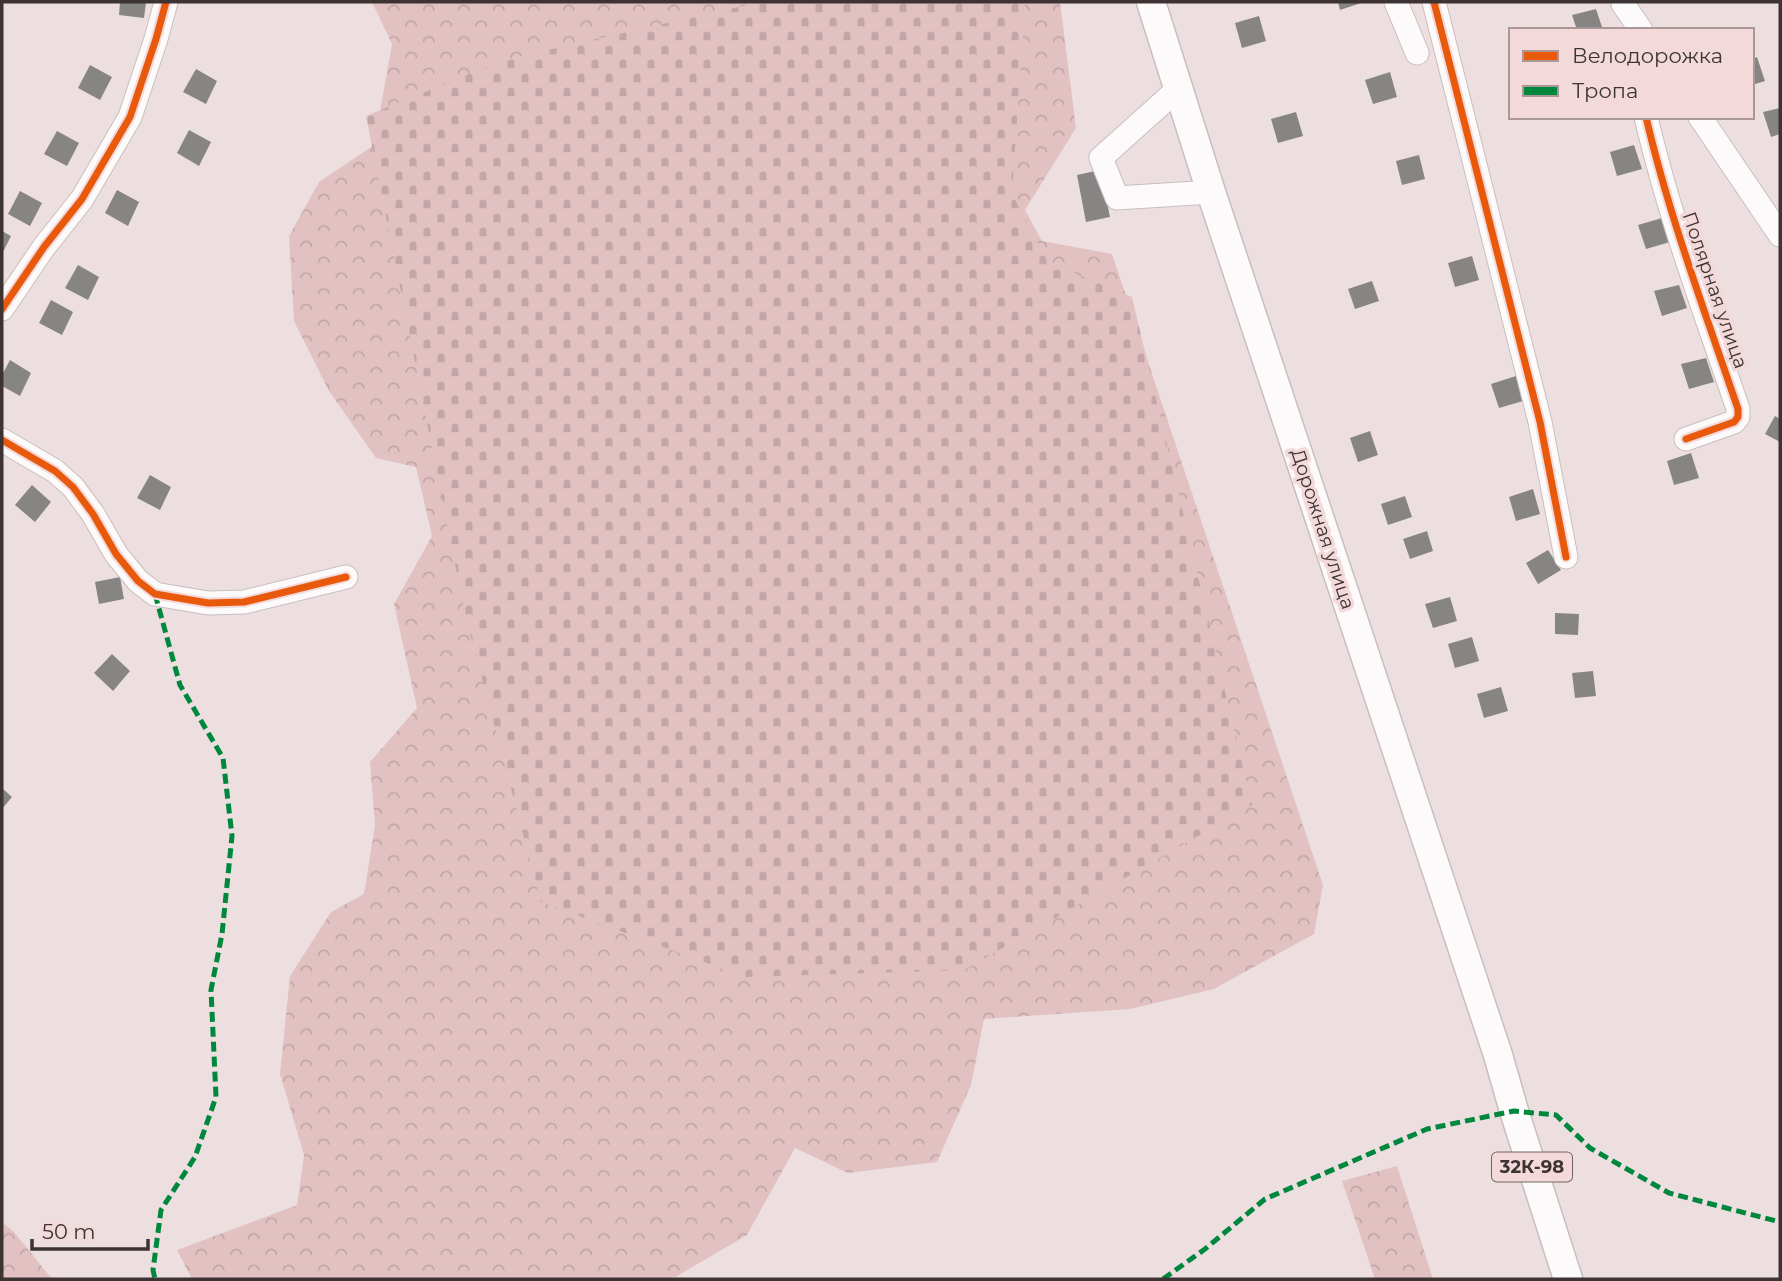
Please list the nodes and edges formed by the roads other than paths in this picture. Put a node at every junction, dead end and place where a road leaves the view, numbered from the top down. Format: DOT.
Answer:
graph roads {
  1 [pos="166,2"];
  2 [pos="1151,2"];
  3 [pos="1396,2"];
  4 [pos="1434,2"];
  5 [pos="1623,3"];
  6 [pos="1628,28"];
  7 [pos="1640,28"];
  8 [pos="1417,53"];
  9 [pos="1179,88"];
  10 [pos="1646,119"];
  11 [pos="1701,119"];
  12 [pos="1211,192"];
  13 [pos="1780,235"];
  14 [pos="2,309"];
  15 [pos="1686,439"];
  16 [pos="2,440"];
  17 [pos="1566,558"];
  18 [pos="346,578"];
  19 [pos="1568,1279"];
  1 -- 14 [label="street"];
  2 -- 9 [label="main road, Дорожная улица"];
  3 -- 8 [label="street"];
  4 -- 17 [label="street"];
  5 -- 6 [label="street"];
  5 -- 7 [label="street"];
  9 -- 12 [label="main road, Дорожная улица"];
  9 -- 12 [label="street"];
  10 -- 15 [label="street, Полярная улица"];
  11 -- 13 [label="street"];
  12 -- 19 [label="main road, Дорожная улица / 32К-98"];
  16 -- 18 [label="street"];
}
